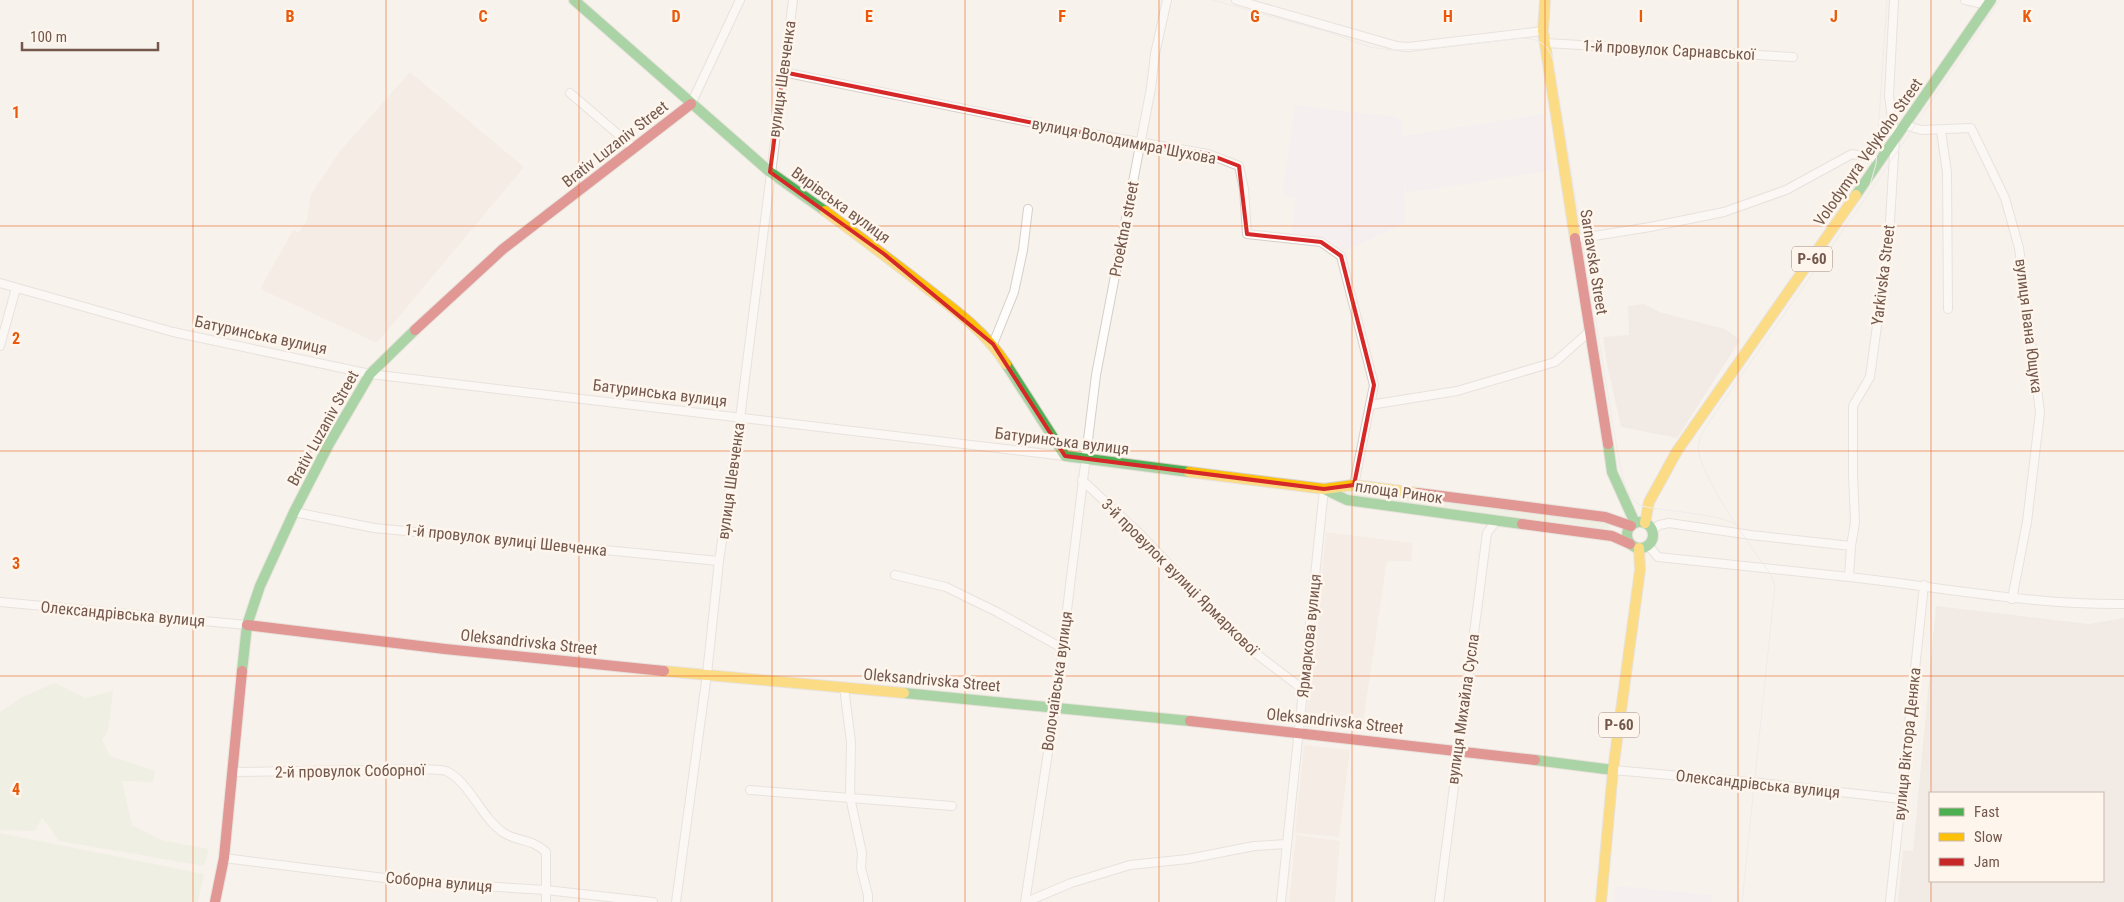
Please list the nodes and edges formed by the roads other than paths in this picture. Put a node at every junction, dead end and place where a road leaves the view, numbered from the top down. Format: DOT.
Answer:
graph roads {
  1 [pos="574,0"];
  2 [pos="740,0"];
  3 [pos="793,0"];
  4 [pos="1167,0"];
  5 [pos="1236,0"];
  6 [pos="1545,0"];
  7 [pos="1894,0"];
  8 [pos="1965,0"];
  9 [pos="1990,2"];
  10 [pos="1543,31"];
  11 [pos="1545,43"];
  12 [pos="1793,57"];
  13 [pos="783,72"];
  14 [pos="570,93"];
  15 [pos="690,104"];
  16 [pos="1905,125"];
  17 [pos="1941,131"];
  18 [pos="1895,139"];
  19 [pos="1141,143"];
  20 [pos="634,148"];
  21 [pos="1881,159"];
  22 [pos="770,172"];
  23 [pos="1028,209"];
  24 [pos="1575,239"];
  25 [pos="0,283"];
  26 [pos="16,288"];
  27 [pos="1948,309"];
  28 [pos="1590,331"];
  29 [pos="993,344"];
  30 [pos="0,346"];
  31 [pos="370,374"];
  32 [pos="1370,405"];
  33 [pos="740,418"];
  34 [pos="1065,456"];
  35 [pos="1086,459"];
  36 [pos="1082,480"];
  37 [pos="1354,485"];
  38 [pos="1324,489"];
  39 [pos="294,512"];
  40 [pos="1497,520"];
  41 [pos="1641,526"];
  42 [pos="1639,545"];
  43 [pos="1851,546"];
  44 [pos="719,561"];
  45 [pos="896,575"];
  46 [pos="1849,577"];
  47 [pos="1924,586"];
  48 [pos="2012,599"];
  49 [pos="0,602"];
  50 [pos="2124,604"];
  51 [pos="247,625"];
  52 [pos="1062,648"];
  53 [pos="707,674"];
  54 [pos="844,687"];
  55 [pos="1304,690"];
  56 [pos="1055,707"];
  57 [pos="1299,732"];
  58 [pos="1457,750"];
  59 [pos="1613,770"];
  60 [pos="233,772"];
  61 [pos="750,790"];
  62 [pos="850,797"];
  63 [pos="1902,799"];
  64 [pos="952,806"];
  65 [pos="1287,844"];
  66 [pos="224,858"];
  67 [pos="546,890"];
  68 [pos="215,902"];
  69 [pos="546,902"];
  70 [pos="653,902"];
  71 [pos="676,902"];
  72 [pos="868,902"];
  73 [pos="1026,902"];
  74 [pos="1281,902"];
  75 [pos="1439,902"];
  76 [pos="1601,902"];
  77 [pos="1890,902"];
  1 -- 15 [label="main road, Вирівська вулиця"];
  2 -- 15 [label="street"];
  3 -- 13 [label="street, вулиця Шевченка"];
  4 -- 19 [label="street, Proektna street"];
  5 -- 10 [label="street"];
  6 -- 10 [label="main road, Sarnavska Street"];
  7 -- 18 [label="street, Yarkivska Street"];
  8 -- 9 [label="street"];
  9 -- 16 [label="main road, Volodymyra Velykoho Street / Р-60"];
  10 -- 11 [label="main road, Sarnavska Street"];
  11 -- 12 [label="street, 1-й провулок Сарнавської"];
  11 -- 24 [label="main road, Sarnavska Street"];
  13 -- 19 [label="street, вулиця Володимира Шухова"];
  13 -- 22 [label="street, вулиця Шевченка"];
  14 -- 20 [label="street"];
  15 -- 20 [label="main road, Brativ Luzaniv Street"];
  15 -- 22 [label="main road, Вирівська вулиця"];
  16 -- 17 [label="street, вулиця Івана Ющука"];
  16 -- 18 [label="main road, Volodymyra Velykoho Street / Р-60"];
  17 -- 27 [label="street"];
  17 -- 48 [label="street, вулиця Івана Ющука"];
  18 -- 21 [label="main road, Volodymyra Velykoho Street / Р-60"];
  18 -- 43 [label="street, Yarkivska Street"];
  19 -- 32 [label="street, вулиця Володимира Шухова"];
  19 -- 35 [label="street, Proektna street"];
  20 -- 31 [label="main road, Brativ Luzaniv Street"];
  21 -- 24 [label="street"];
  21 -- 41 [label="main road, Volodymyra Velykoho Street / Р-60"];
  22 -- 29 [label="main road, Вирівська вулиця"];
  22 -- 33 [label="street, вулиця Шевченка"];
  23 -- 29 [label="street"];
  24 -- 28 [label="main road, Sarnavska Street"];
  25 -- 26 [label="street, Батуринська вулиця"];
  26 -- 30 [label="street"];
  26 -- 31 [label="street, Батуринська вулиця"];
  28 -- 32 [label="street"];
  28 -- 41 [label="main road, Sarnavska Street"];
  29 -- 34 [label="main road, Вирівська вулиця"];
  31 -- 33 [label="street, Батуринська вулиця"];
  31 -- 39 [label="main road, Brativ Luzaniv Street"];
  32 -- 37 [label="street, вулиця Володимира Шухова"];
  33 -- 34 [label="street, Батуринська вулиця"];
  33 -- 44 [label="street, вулиця Шевченка"];
  34 -- 35 [label="main road, Батуринська вулиця"];
  35 -- 36 [label="street, Волочаївська вулиця"];
  35 -- 38 [label="main road, Батуринська вулиця"];
  36 -- 52 [label="street, Волочаївська вулиця"];
  36 -- 55 [label="street, 3-й провулок вулиці Ярмаркової"];
  37 -- 38 [label="main road, площа Ринок"];
  37 -- 41 [label="main road, площа Ринок"];
  38 -- 40 [label="main road, площа Ринок"];
  38 -- 55 [label="street, Ярмаркова вулиця"];
  39 -- 44 [label="street, 1-й провулок вулиці Шевченка"];
  39 -- 51 [label="main road, Brativ Luzaniv Street"];
  40 -- 42 [label="main road, площа Ринок"];
  40 -- 58 [label="street, вулиця Михайла Сусла"];
  41 -- 42 [label="main road, Р-60"];
  41 -- 42 [label="main road, Р-60"];
  41 -- 43 [label="street"];
  42 -- 46 [label="street"];
  42 -- 59 [label="main road, Р-60"];
  43 -- 46 [label="street, Yarkivska Street"];
  44 -- 53 [label="street, вулиця Шевченка"];
  45 -- 52 [label="street"];
  46 -- 47 [label="street"];
  47 -- 48 [label="street"];
  47 -- 63 [label="street, вулиця Віктора Деняка"];
  48 -- 50 [label="street"];
  49 -- 51 [label="street, Олександрівська вулиця"];
  51 -- 53 [label="main road, Oleksandrivska Street"];
  51 -- 60 [label="main road, Brativ Luzaniv Street"];
  52 -- 56 [label="street, Волочаївська вулиця"];
  53 -- 54 [label="main road, Oleksandrivska Street"];
  53 -- 71 [label="street, вулиця Шевченка"];
  54 -- 56 [label="main road, Oleksandrivska Street"];
  54 -- 62 [label="street"];
  55 -- 57 [label="street, Ярмаркова вулиця"];
  56 -- 57 [label="main road, Oleksandrivska Street"];
  56 -- 73 [label="street, Волочаївська вулиця"];
  57 -- 58 [label="main road, Oleksandrivska Street"];
  57 -- 65 [label="street, Ярмаркова вулиця"];
  58 -- 59 [label="main road, Oleksandrivska Street"];
  58 -- 75 [label="street, вулиця Михайла Сусла"];
  59 -- 63 [label="street, Олександрівська вулиця"];
  59 -- 76 [label="main road, Р-60"];
  60 -- 66 [label="main road, Brativ Luzaniv Street"];
  60 -- 67 [label="street, 2-й провулок Соборної"];
  61 -- 62 [label="street"];
  62 -- 64 [label="street"];
  62 -- 72 [label="street"];
  63 -- 77 [label="street, вулиця Віктора Деняка"];
  65 -- 73 [label="street"];
  65 -- 74 [label="street, Ярмаркова вулиця"];
  66 -- 67 [label="street, Соборна вулиця"];
  66 -- 68 [label="main road, Brativ Luzaniv Street"];
  67 -- 69 [label="street, 2-й провулок Соборної"];
  67 -- 70 [label="street, Соборна вулиця"];
}
